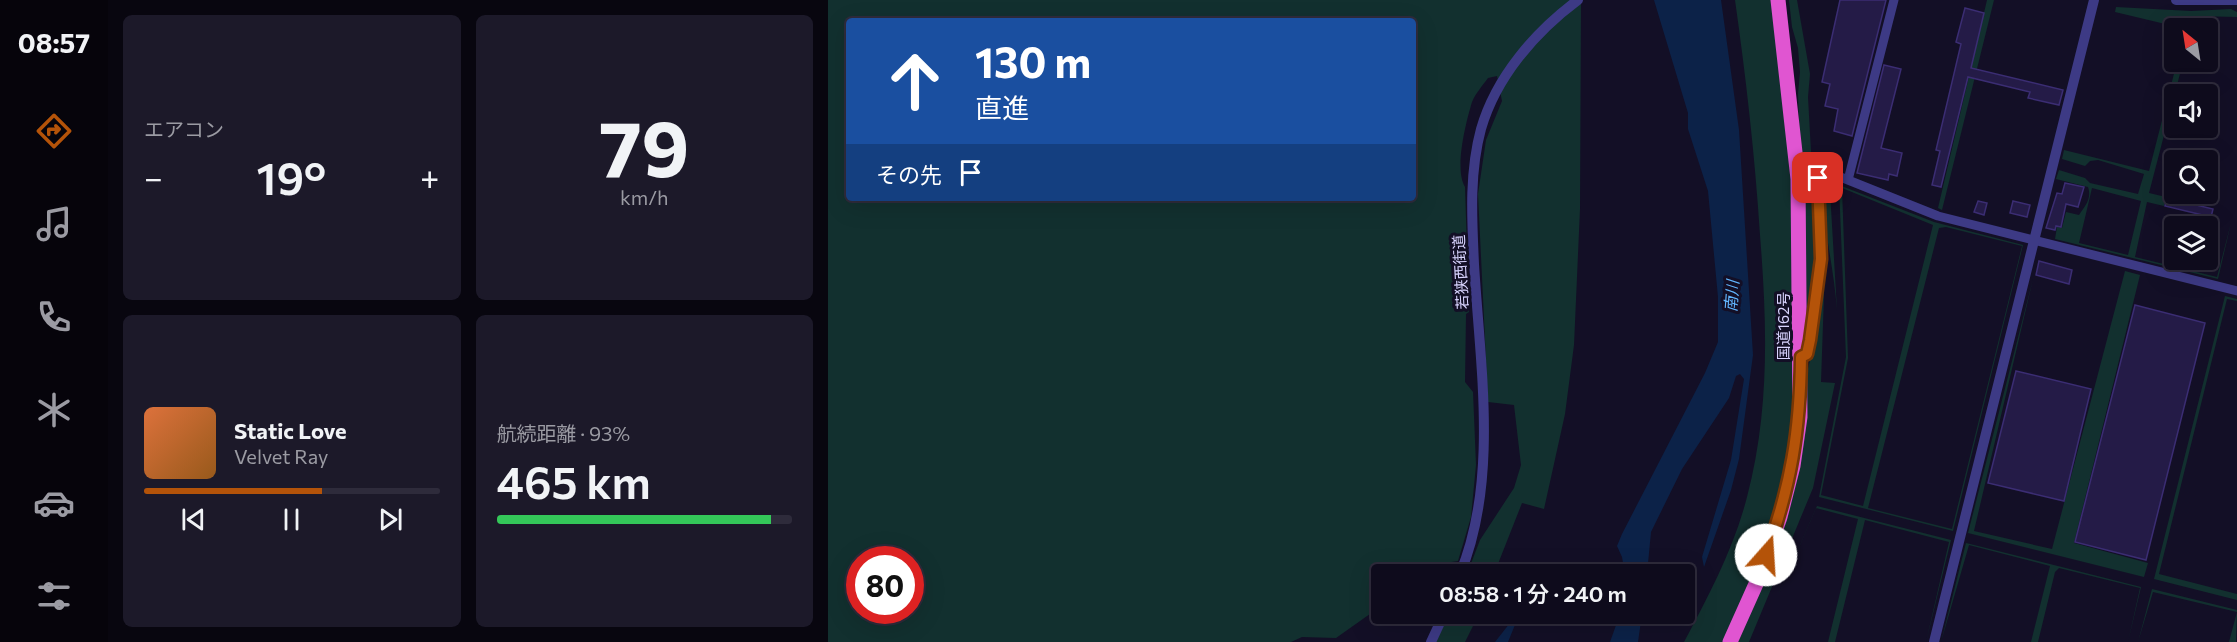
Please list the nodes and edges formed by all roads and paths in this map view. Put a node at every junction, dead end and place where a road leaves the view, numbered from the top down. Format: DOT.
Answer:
graph roads {
  1 [pos="1578,0"];
  2 [pos="1778,0"];
  3 [pos="1894,0"];
  4 [pos="2094,0"];
  5 [pos="2176,0"];
  6 [pos="2237,0"];
  7 [pos="1848,180"];
  8 [pos="2034,240"];
  9 [pos="2237,291"];
  10 [pos="1801,357"];
  11 [pos="1463,564"];
  12 [pos="1439,624"];
  13 [pos="1431,642"];
  14 [pos="1730,642"];
  15 [pos="1934,642"];
  1 -- 11 [label="street, 若狭西街道"];
  2 -- 10 [label="highway, 国道162号"];
  3 -- 7 [label="street"];
  4 -- 8 [label="street"];
  5 -- 6 [label="street"];
  7 -- 8 [label="street"];
  7 -- 10 [label="street"];
  8 -- 9 [label="street"];
  8 -- 15 [label="street"];
  10 -- 14 [label="highway, 国道162号"];
  12 -- 13 [label="street"];
}
